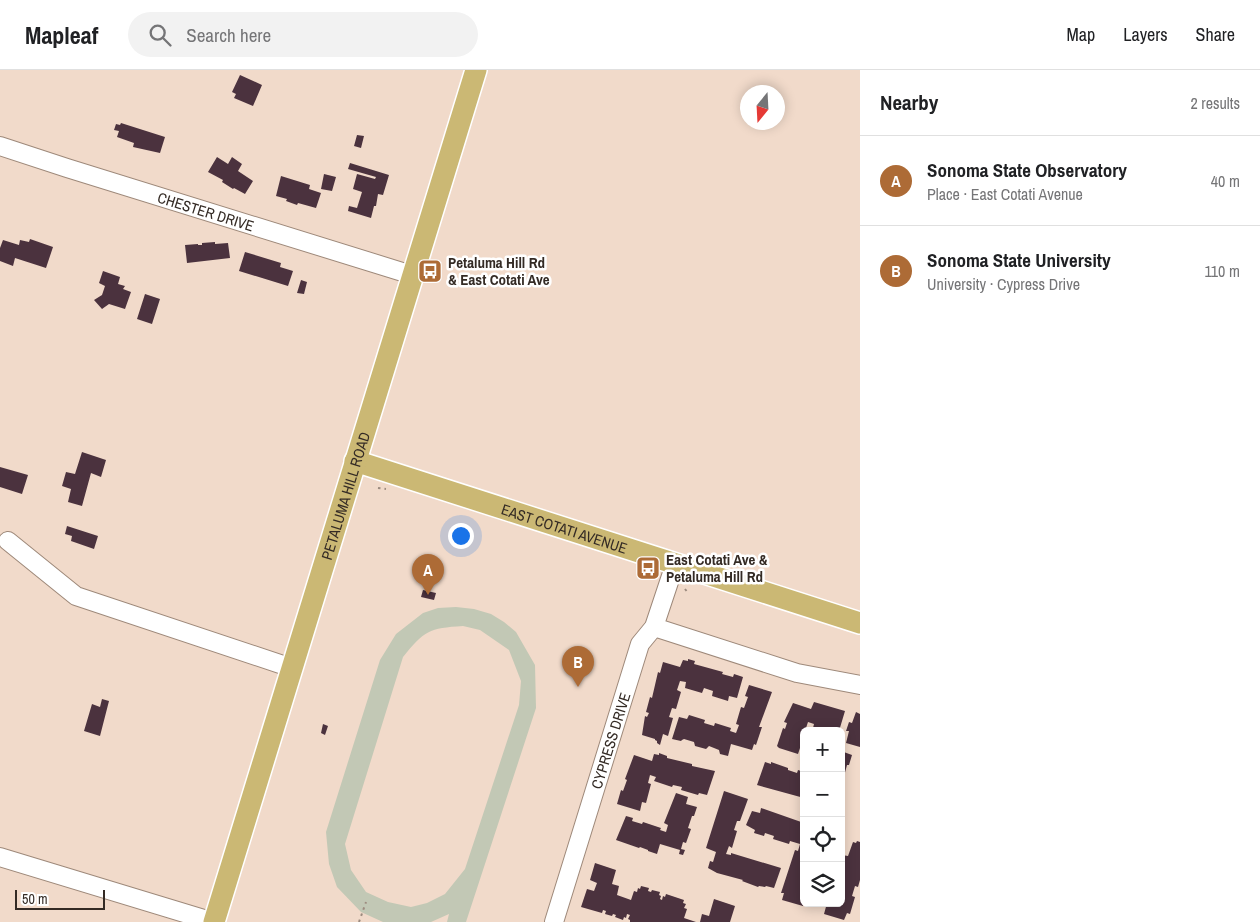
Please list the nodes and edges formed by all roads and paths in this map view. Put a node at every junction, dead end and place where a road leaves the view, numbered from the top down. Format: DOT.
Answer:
graph roads {
  1 [pos="476,70"];
  2 [pos="0,146"];
  3 [pos="412,275"];
  4 [pos="355,461"];
  5 [pos="8,541"];
  6 [pos="675,564"];
  7 [pos="685,589"];
  8 [pos="688,593"];
  9 [pos="860,623"];
  10 [pos="654,627"];
  11 [pos="292,668"];
  12 [pos="860,685"];
  13 [pos="0,857"];
  14 [pos="366,902"];
  15 [pos="214,922"];
  16 [pos="359,922"];
  17 [pos="554,922"];
  1 -- 3 [label="main road, PETALUMA HILL ROAD"];
  2 -- 3 [label="street, CHESTER DRIVE"];
  3 -- 4 [label="main road, PETALUMA HILL ROAD"];
  4 -- 6 [label="main road, EAST COTATI AVENUE"];
  4 -- 11 [label="main road, PETALUMA HILL ROAD"];
  5 -- 11 [label="street"];
  6 -- 9 [label="main road, EAST COTATI AVENUE"];
  6 -- 10 [label="street, CYPRESS DRIVE"];
  7 -- 8 [label="path"];
  10 -- 12 [label="street"];
  10 -- 17 [label="street, CYPRESS DRIVE"];
  11 -- 15 [label="main road, PETALUMA HILL ROAD"];
  13 -- 15 [label="street"];
  14 -- 16 [label="path"];
}
